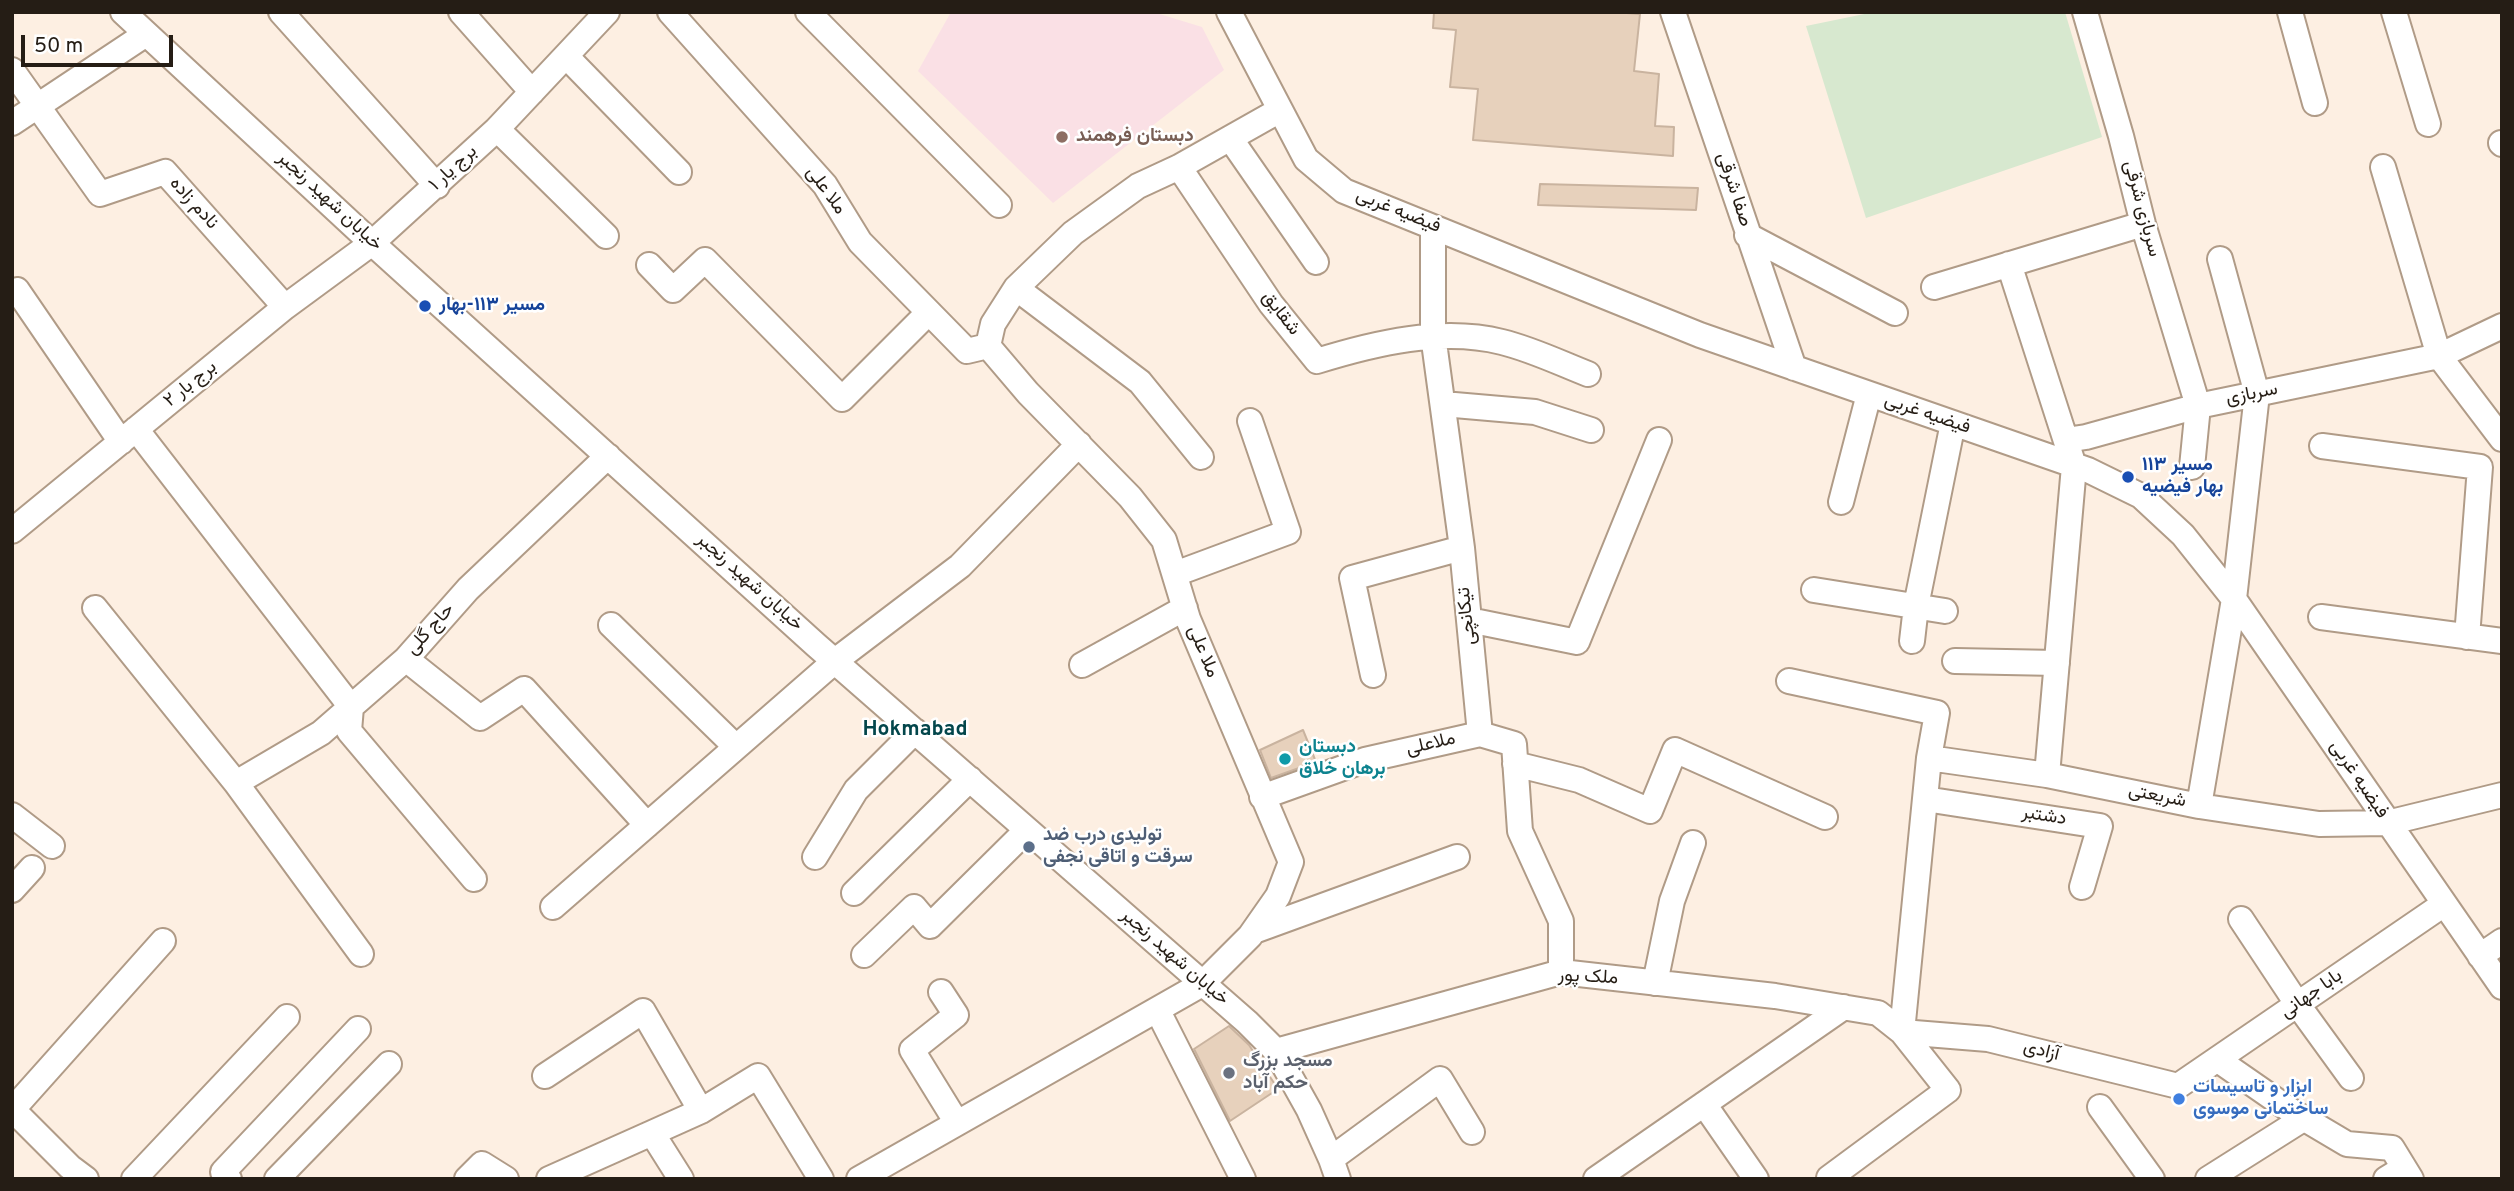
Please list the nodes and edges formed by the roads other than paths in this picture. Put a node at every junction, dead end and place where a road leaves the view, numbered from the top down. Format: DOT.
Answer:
graph roads {
  1 [pos="123,12"];
  2 [pos="281,12"];
  3 [pos="461,12"];
  4 [pos="607,12"];
  5 [pos="670,12"];
  6 [pos="808,12"];
  7 [pos="1229,12"];
  8 [pos="1673,12"];
  9 [pos="2085,12"];
  10 [pos="2290,12"];
  11 [pos="2394,12"];
  12 [pos="146,34"];
  13 [pos="566,56"];
  14 [pos="12,70"];
  15 [pos="532,92"];
  16 [pos="2315,103"];
  17 [pos="39,107"];
  18 [pos="1280,110"];
  19 [pos="12,124"];
  20 [pos="2428,124"];
  21 [pos="497,129"];
  22 [pos="1230,138"];
  23 [pos="1179,167"];
  24 [pos="2383,167"];
  25 [pos="679,172"];
  26 [pos="437,186"];
  27 [pos="999,205"];
  28 [pos="2143,224"];
  29 [pos="1433,227"];
  30 [pos="1747,235"];
  31 [pos="606,236"];
  32 [pos="372,243"];
  33 [pos="2220,259"];
  34 [pos="1316,262"];
  35 [pos="2009,264"];
  36 [pos="649,265"];
  37 [pos="1934,287"];
  38 [pos="1016,288"];
  39 [pos="15,292"];
  40 [pos="285,307"];
  41 [pos="928,313"];
  42 [pos="1895,313"];
  43 [pos="2502,326"];
  44 [pos="1433,335"];
  45 [pos="988,346"];
  46 [pos="2439,356"];
  47 [pos="1794,368"];
  48 [pos="1588,374"];
  49 [pos="1869,394"];
  50 [pos="2257,394"];
  51 [pos="1443,404"];
  52 [pos="2198,406"];
  53 [pos="1250,421"];
  54 [pos="1953,423"];
  55 [pos="1591,430"];
  56 [pos="129,435"];
  57 [pos="2502,439"];
  58 [pos="1659,440"];
  59 [pos="2066,440"];
  60 [pos="1079,444"];
  61 [pos="2322,446"];
  62 [pos="608,456"];
  63 [pos="1201,457"];
  64 [pos="2074,466"];
  65 [pos="2192,467"];
  66 [pos="1841,502"];
  67 [pos="12,531"];
  68 [pos="1462,548"];
  69 [pos="1175,574"];
  70 [pos="1814,590"];
  71 [pos="2234,599"];
  72 [pos="1916,606"];
  73 [pos="95,608"];
  74 [pos="1185,608"];
  75 [pos="1945,611"];
  76 [pos="2321,617"];
  77 [pos="1469,620"];
  78 [pos="611,625"];
  79 [pos="2467,636"];
  80 [pos="1912,640"];
  81 [pos="2502,641"];
  82 [pos="405,659"];
  83 [pos="835,661"];
  84 [pos="1955,661"];
  85 [pos="2057,663"];
  86 [pos="1082,665"];
  87 [pos="1373,675"];
  88 [pos="1789,681"];
  89 [pos="351,707"];
  90 [pos="915,731"];
  91 [pos="1480,734"];
  92 [pos="736,747"];
  93 [pos="1929,758"];
  94 [pos="1515,764"];
  95 [pos="2047,775"];
  96 [pos="970,779"];
  97 [pos="236,783"];
  98 [pos="2502,795"];
  99 [pos="1262,797"];
  100 [pos="1925,799"];
  101 [pos="2199,806"];
  102 [pos="12,816"];
  103 [pos="1825,817"];
  104 [pos="2387,823"];
  105 [pos="647,824"];
  106 [pos="1027,830"];
  107 [pos="1693,843"];
  108 [pos="51,846"];
  109 [pos="815,857"];
  110 [pos="1457,857"];
  111 [pos="32,868"];
  112 [pos="474,879"];
  113 [pos="2082,887"];
  114 [pos="12,890"];
  115 [pos="854,893"];
  116 [pos="2444,904"];
  117 [pos="553,906"];
  118 [pos="2241,919"];
  119 [pos="1254,931"];
  120 [pos="163,941"];
  121 [pos="2502,941"];
  122 [pos="361,954"];
  123 [pos="864,955"];
  124 [pos="2480,956"];
  125 [pos="1561,972"];
  126 [pos="1655,983"];
  127 [pos="1202,984"];
  128 [pos="2502,988"];
  129 [pos="941,992"];
  130 [pos="2298,1005"];
  131 [pos="1844,1007"];
  132 [pos="287,1017"];
  133 [pos="1163,1021"];
  134 [pos="358,1029"];
  135 [pos="1902,1032"];
  136 [pos="1276,1051"];
  137 [pos="2218,1060"];
  138 [pos="389,1064"];
  139 [pos="545,1076"];
  140 [pos="2351,1078"];
  141 [pos="2178,1086"];
  142 [pos="1704,1104"];
  143 [pos="2100,1107"];
  144 [pos="13,1109"];
  145 [pos="701,1111"];
  146 [pos="2304,1119"];
  147 [pos="957,1123"];
  148 [pos="1472,1132"];
  149 [pos="652,1133"];
  150 [pos="1335,1169"];
  151 [pos="2400,1175"];
  152 [pos="1829,1178"];
  153 [pos="86,1179"];
  154 [pos="134,1179"];
  155 [pos="229,1179"];
  156 [pos="277,1179"];
  157 [pos="467,1179"];
  158 [pos="506,1179"];
  159 [pos="549,1179"];
  160 [pos="681,1179"];
  161 [pos="821,1179"];
  162 [pos="859,1179"];
  163 [pos="1243,1179"];
  164 [pos="1596,1179"];
  165 [pos="1756,1179"];
  166 [pos="2152,1179"];
  167 [pos="2208,1179"];
  1 -- 12 [label="street, خیابان شهید رنجبر"];
  2 -- 26 [label="street"];
  3 -- 15 [label="street"];
  4 -- 13 [label="street, برج یار ۱"];
  5 -- 41 [label="street, ملا علی"];
  6 -- 27 [label="street"];
  7 -- 18 [label="street, فیضیه غربی"];
  8 -- 30 [label="street, صفا شرقی"];
  9 -- 28 [label="street, سربازی شرقی"];
  10 -- 16 [label="street"];
  11 -- 20 [label="street"];
  12 -- 17 [label="street"];
  12 -- 32 [label="street, خیابان شهید رنجبر"];
  13 -- 15 [label="street, برج یار ۱"];
  13 -- 25 [label="street"];
  14 -- 17 [label="street, نادم زاده"];
  15 -- 21 [label="street, برج یار ۱"];
  17 -- 19 [label="street"];
  17 -- 40 [label="street, نادم زاده"];
  18 -- 22 [label="street"];
  18 -- 29 [label="street, فیضیه غربی"];
  21 -- 26 [label="street, برج یار ۱"];
  21 -- 31 [label="street"];
  22 -- 23 [label="street"];
  22 -- 34 [label="street"];
  23 -- 38 [label="street"];
  23 -- 44 [label="street, شقایق"];
  24 -- 46 [label="street"];
  26 -- 32 [label="street, برج یار ۱"];
  28 -- 35 [label="street"];
  28 -- 52 [label="street, سربازی شرقی"];
  29 -- 44 [label="street, تیکانچی"];
  29 -- 47 [label="street, فیضیه غربی"];
  30 -- 42 [label="street"];
  30 -- 47 [label="street, صفا شرقی"];
  32 -- 40 [label="street, برج بار ۲"];
  32 -- 62 [label="street, خیابان شهید رنجبر"];
  33 -- 50 [label="street"];
  35 -- 37 [label="street"];
  35 -- 59 [label="street"];
  36 -- 41 [label="street"];
  38 -- 45 [label="street"];
  38 -- 63 [label="street"];
  39 -- 56 [label="street"];
  40 -- 56 [label="street, برج بار ۲"];
  41 -- 45 [label="street, ملا علی"];
  43 -- 46 [label="street, سربازی"];
  44 -- 48 [label="street"];
  44 -- 51 [label="street, تیکانچی"];
  45 -- 60 [label="street, ملا علی"];
  46 -- 50 [label="street, سربازی"];
  46 -- 57 [label="street"];
  47 -- 49 [label="street, فیضیه غربی"];
  49 -- 54 [label="street, فیضیه غربی"];
  49 -- 66 [label="street"];
  50 -- 52 [label="street, سربازی"];
  50 -- 71 [label="street"];
  51 -- 55 [label="street"];
  51 -- 68 [label="street, تیکانچی"];
  52 -- 59 [label="street, سربازی"];
  52 -- 65 [label="street"];
  53 -- 69 [label="street"];
  54 -- 64 [label="street, فیضیه غربی"];
  54 -- 72 [label="street"];
  56 -- 67 [label="street, برج بار ۲"];
  56 -- 89 [label="street"];
  58 -- 77 [label="street"];
  59 -- 64 [label="street"];
  60 -- 69 [label="street, ملا علی"];
  60 -- 83 [label="street"];
  61 -- 79 [label="street"];
  62 -- 82 [label="street, حاج گلی"];
  62 -- 83 [label="street, خیابان شهید رنجبر"];
  64 -- 71 [label="street, فیضیه غربی"];
  64 -- 85 [label="street"];
  68 -- 77 [label="street, تیکانچی"];
  68 -- 87 [label="street"];
  69 -- 74 [label="street, ملا علی"];
  70 -- 72 [label="street"];
  71 -- 101 [label="street"];
  71 -- 104 [label="street, فیضیه غربی"];
  72 -- 75 [label="street"];
  72 -- 80 [label="street"];
  73 -- 97 [label="street"];
  74 -- 86 [label="street"];
  74 -- 99 [label="street, ملا علی"];
  76 -- 79 [label="street"];
  77 -- 91 [label="street, تیکانچی"];
  78 -- 92 [label="street"];
  79 -- 81 [label="street"];
  82 -- 89 [label="street, حاج گلی"];
  82 -- 105 [label="street"];
  83 -- 90 [label="street, خیابان شهید رنجبر"];
  83 -- 92 [label="street"];
  84 -- 85 [label="street"];
  85 -- 95 [label="street"];
  88 -- 93 [label="street"];
  89 -- 97 [label="street, حاج گلی"];
  89 -- 112 [label="street"];
  90 -- 96 [label="street, خیابان شهید رنجبر"];
  90 -- 109 [label="street"];
  91 -- 94 [label="street"];
  91 -- 99 [label="street, ملاعلی"];
  92 -- 105 [label="street"];
  93 -- 95 [label="street, شریعتی"];
  93 -- 100 [label="street"];
  94 -- 103 [label="street"];
  94 -- 125 [label="street"];
  95 -- 101 [label="street, شریعتی"];
  96 -- 106 [label="street, خیابان شهید رنجبر"];
  96 -- 115 [label="street"];
  97 -- 122 [label="street"];
  98 -- 104 [label="street, شریعتی"];
  99 -- 119 [label="street, ملا علی"];
  100 -- 113 [label="street, دشتبر"];
  100 -- 135 [label="street"];
  101 -- 104 [label="street, شریعتی"];
  102 -- 108 [label="street"];
  104 -- 116 [label="street, فیضیه غربی"];
  105 -- 117 [label="street"];
  106 -- 123 [label="street"];
  106 -- 127 [label="street, خیابان شهید رنجبر"];
  107 -- 126 [label="street"];
  110 -- 119 [label="street"];
  111 -- 114 [label="street"];
  116 -- 124 [label="street, فیضیه غربی"];
  116 -- 130 [label="street, بابا جهانی"];
  118 -- 130 [label="street"];
  119 -- 127 [label="street, ملا علی"];
  120 -- 144 [label="street"];
  121 -- 124 [label="street"];
  124 -- 128 [label="street, فیضیه غربی"];
  125 -- 126 [label="street, ملک پور"];
  125 -- 136 [label="street, ملک پور"];
  126 -- 131 [label="street, ملک پور"];
  127 -- 136 [label="street, خیابان شهید رنجبر"];
  127 -- 147 [label="street, ملا علی"];
  129 -- 147 [label="street"];
  130 -- 137 [label="street, بابا جهانی"];
  130 -- 140 [label="street"];
  131 -- 135 [label="street, ملک پور"];
  131 -- 142 [label="street"];
  132 -- 154 [label="street"];
  133 -- 163 [label="street"];
  134 -- 155 [label="street"];
  135 -- 141 [label="street, آزادی"];
  135 -- 152 [label="street"];
  136 -- 150 [label="street, خیابان شهید رنجبر"];
  137 -- 141 [label="street, بابا جهانی"];
  137 -- 146 [label="street"];
  138 -- 156 [label="street"];
  139 -- 145 [label="street"];
  142 -- 164 [label="street"];
  142 -- 165 [label="street"];
  143 -- 166 [label="street"];
  144 -- 153 [label="street"];
  145 -- 149 [label="street"];
  145 -- 161 [label="street"];
  146 -- 151 [label="street"];
  146 -- 167 [label="street"];
  147 -- 162 [label="street, ملا علی"];
  148 -- 150 [label="street"];
  149 -- 159 [label="street"];
  149 -- 160 [label="street"];
  157 -- 158 [label="street"];
}
